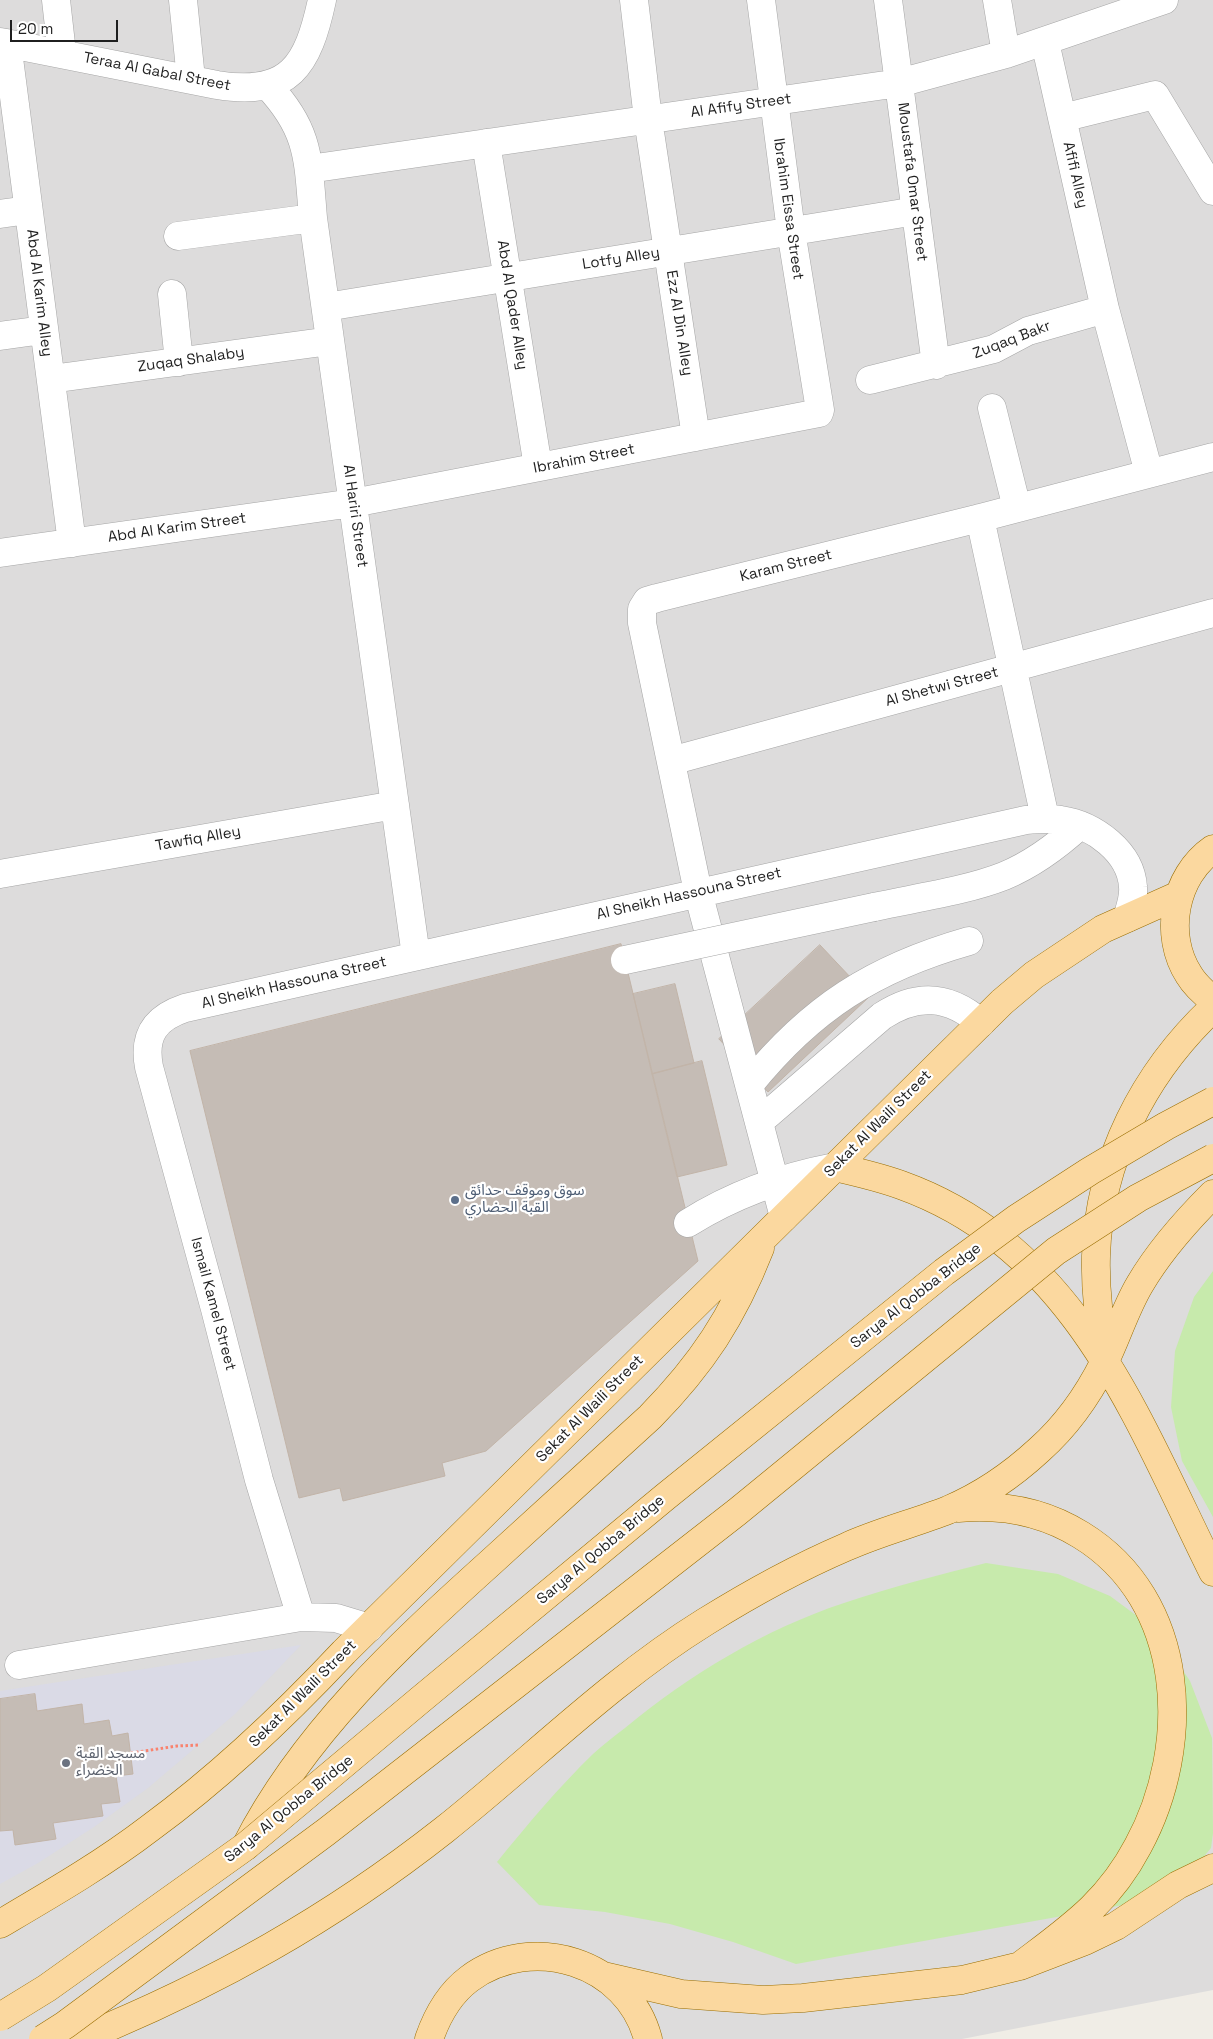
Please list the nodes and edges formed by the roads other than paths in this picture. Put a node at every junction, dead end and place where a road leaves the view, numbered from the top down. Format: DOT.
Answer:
graph roads {
  1 [pos="56,0"];
  2 [pos="183,0"];
  3 [pos="322,0"];
  4 [pos="634,0"];
  5 [pos="761,0"];
  6 [pos="888,0"];
  7 [pos="997,0"];
  8 [pos="1164,0"];
  9 [pos="1045,42"];
  10 [pos="4,43"];
  11 [pos="62,53"];
  12 [pos="1006,54"];
  13 [pos="191,79"];
  14 [pos="899,83"];
  15 [pos="268,86"];
  16 [pos="773,101"];
  17 [pos="1062,118"];
  18 [pos="648,119"];
  19 [pos="486,143"];
  20 [pos="309,169"];
  21 [pos="1213,191"];
  22 [pos="28,210"];
  23 [pos="916,210"];
  24 [pos="0,214"];
  25 [pos="313,218"];
  26 [pos="791,231"];
  27 [pos="178,236"];
  28 [pos="668,251"];
  29 [pos="507,277"];
  30 [pos="172,294"];
  31 [pos="326,308"];
  32 [pos="1105,309"];
  33 [pos="43,330"];
  34 [pos="0,336"];
  35 [pos="330,341"];
  36 [pos="179,362"];
  37 [pos="936,364"];
  38 [pos="50,379"];
  39 [pos="870,380"];
  40 [pos="992,408"];
  41 [pos="816,415"];
  42 [pos="696,437"];
  43 [pos="1213,457"];
  44 [pos="538,467"];
  45 [pos="1149,474"];
  46 [pos="353,503"];
  47 [pos="1017,508"];
  48 [pos="980,518"];
  49 [pos="72,543"];
  50 [pos="0,553"];
  51 [pos="1213,613"];
  52 [pos="1012,668"];
  53 [pos="671,761"];
  54 [pos="395,805"];
  55 [pos="1045,818"];
  56 [pos="1080,825"];
  57 [pos="1213,849"];
  58 [pos="0,874"];
  59 [pos="698,892"];
  60 [pos="1179,895"];
  61 [pos="1127,918"];
  62 [pos="969,941"];
  63 [pos="416,956"];
  64 [pos="625,960"];
  65 [pos="1213,1000"];
  66 [pos="185,1008"];
  67 [pos="1213,1008"];
  68 [pos="981,1023"];
  69 [pos="749,1085"];
  70 [pos="1213,1101"];
  71 [pos="759,1122"];
  72 [pos="1213,1158"];
  73 [pos="835,1168"];
  74 [pos="762,1186"];
  75 [pos="1213,1194"];
  76 [pos="784,1217"];
  77 [pos="688,1223"];
  78 [pos="765,1236"];
  79 [pos="1106,1361"];
  80 [pos="949,1510"];
  81 [pos="1213,1572"];
  82 [pos="301,1617"];
  83 [pos="369,1628"];
  84 [pos="19,1665"];
  85 [pos="246,1846"];
  86 [pos="1213,1868"];
  87 [pos="0,1924"];
  88 [pos="1020,1966"];
  89 [pos="603,1976"];
  90 [pos="0,2017"];
  91 [pos="43,2039"];
  92 [pos="80,2039"];
  93 [pos="429,2039"];
  94 [pos="648,2039"];
  1 -- 11 [label="street"];
  2 -- 13 [label="street"];
  3 -- 15 [label="street, Teraa Al Gabal Street"];
  4 -- 18 [label="street, Ezz Al Din Alley"];
  5 -- 16 [label="street, Ibrahim Eissa Street"];
  6 -- 14 [label="street, Moustafa Omar Street"];
  7 -- 12 [label="street"];
  8 -- 9 [label="street, Al Afify Street"];
  9 -- 12 [label="street, Al Afify Street"];
  9 -- 17 [label="street, Afifi Alley"];
  10 -- 11 [label="street, Teraa Al Gabal Street"];
  10 -- 22 [label="street, Abd Al Karim Alley"];
  11 -- 13 [label="street, Teraa Al Gabal Street"];
  12 -- 14 [label="street, Al Afify Street"];
  13 -- 15 [label="street, Teraa Al Gabal Street"];
  14 -- 16 [label="street, Al Afify Street"];
  14 -- 23 [label="street, Moustafa Omar Street"];
  15 -- 20 [label="street, Al Hariri Street"];
  16 -- 18 [label="street, Al Afify Street"];
  16 -- 26 [label="street, Ibrahim Eissa Street"];
  17 -- 21 [label="street"];
  17 -- 32 [label="street, Afifi Alley"];
  18 -- 19 [label="street, Al Afify Street"];
  18 -- 28 [label="street, Ezz Al Din Alley"];
  19 -- 20 [label="street, Al Afify Street"];
  19 -- 29 [label="street, Abd Al Qader Alley"];
  20 -- 25 [label="street, Al Hariri Street"];
  22 -- 24 [label="street"];
  22 -- 33 [label="street, Abd Al Karim Alley"];
  23 -- 26 [label="street, Lotfy Alley"];
  23 -- 37 [label="street, Moustafa Omar Street"];
  25 -- 27 [label="street"];
  25 -- 31 [label="street, Al Hariri Street"];
  26 -- 28 [label="street, Lotfy Alley"];
  26 -- 41 [label="street, Ibrahim Eissa Street"];
  28 -- 29 [label="street, Lotfy Alley"];
  28 -- 42 [label="street, Ezz Al Din Alley"];
  29 -- 31 [label="street, Lotfy Alley"];
  29 -- 44 [label="street, Abd Al Qader Alley"];
  30 -- 36 [label="street"];
  31 -- 35 [label="street, Al Hariri Street"];
  32 -- 37 [label="street, Zuqaq Bakr"];
  32 -- 45 [label="street"];
  33 -- 34 [label="street"];
  33 -- 38 [label="street, Abd Al Karim Alley"];
  35 -- 36 [label="street, Zuqaq Shalaby"];
  35 -- 46 [label="street, Al Hariri Street"];
  36 -- 38 [label="street, Zuqaq Shalaby"];
  37 -- 39 [label="street, Zuqaq Bakr"];
  38 -- 49 [label="street, Abd Al Karim Alley"];
  40 -- 47 [label="street"];
  41 -- 42 [label="street, Ibrahim Street"];
  42 -- 44 [label="street, Ibrahim Street"];
  43 -- 45 [label="street, Karam Street"];
  44 -- 46 [label="street, Ibrahim Street"];
  45 -- 47 [label="street, Karam Street"];
  46 -- 49 [label="street, Abd Al Karim Street"];
  46 -- 54 [label="street, Al Hariri Street"];
  47 -- 48 [label="street, Karam Street"];
  48 -- 52 [label="street"];
  48 -- 53 [label="street, Karam Street"];
  49 -- 50 [label="street, Abd Al Karim Street"];
  51 -- 52 [label="street, Al Shetwi Street"];
  52 -- 53 [label="street, Al Shetwi Street"];
  52 -- 55 [label="street"];
  53 -- 59 [label="street, Karam Street"];
  54 -- 58 [label="street, Tawfiq Alley"];
  54 -- 63 [label="street, Al Hariri Street"];
  55 -- 56 [label="street, Al Sheikh Hassouna Street"];
  55 -- 59 [label="street, Al Sheikh Hassouna Street"];
  56 -- 61 [label="street, Al Sheikh Hassouna Street"];
  56 -- 64 [label="street, bridge"];
  57 -- 60 [label="main road"];
  59 -- 63 [label="street, Al Sheikh Hassouna Street"];
  59 -- 69 [label="street, Karam Street"];
  60 -- 61 [label="main road, Sekat Al Waili Street"];
  60 -- 65 [label="main road"];
  61 -- 68 [label="main road, Sekat Al Waili Street"];
  62 -- 69 [label="street"];
  63 -- 66 [label="street, Al Sheikh Hassouna Street"];
  66 -- 82 [label="street, Ismail Kamel Street"];
  67 -- 79 [label="main road"];
  68 -- 71 [label="street"];
  68 -- 73 [label="main road, Sekat Al Waili Street"];
  69 -- 71 [label="street, Karam Street"];
  70 -- 85 [label="main road, Sarya Al Qobba Bridge, bridge"];
  71 -- 74 [label="street, Karam Street"];
  72 -- 91 [label="main road, bridge"];
  73 -- 74 [label="street"];
  73 -- 76 [label="main road, Sekat Al Waili Street"];
  73 -- 79 [label="main road"];
  74 -- 76 [label="street, Karam Street"];
  74 -- 77 [label="street"];
  75 -- 79 [label="main road"];
  76 -- 78 [label="main road, Sekat Al Waili Street"];
  78 -- 83 [label="main road, Sekat Al Waili Street"];
  78 -- 85 [label="main road"];
  79 -- 80 [label="main road"];
  79 -- 81 [label="main road"];
  80 -- 88 [label="main road"];
  80 -- 92 [label="main road"];
  82 -- 83 [label="street"];
  82 -- 84 [label="street"];
  83 -- 87 [label="main road, Sekat Al Waili Street"];
  85 -- 90 [label="main road, Sarya Al Qobba Bridge, bridge"];
  86 -- 88 [label="main road"];
  88 -- 89 [label="main road"];
  89 -- 93 [label="main road"];
  89 -- 94 [label="main road"];
}
